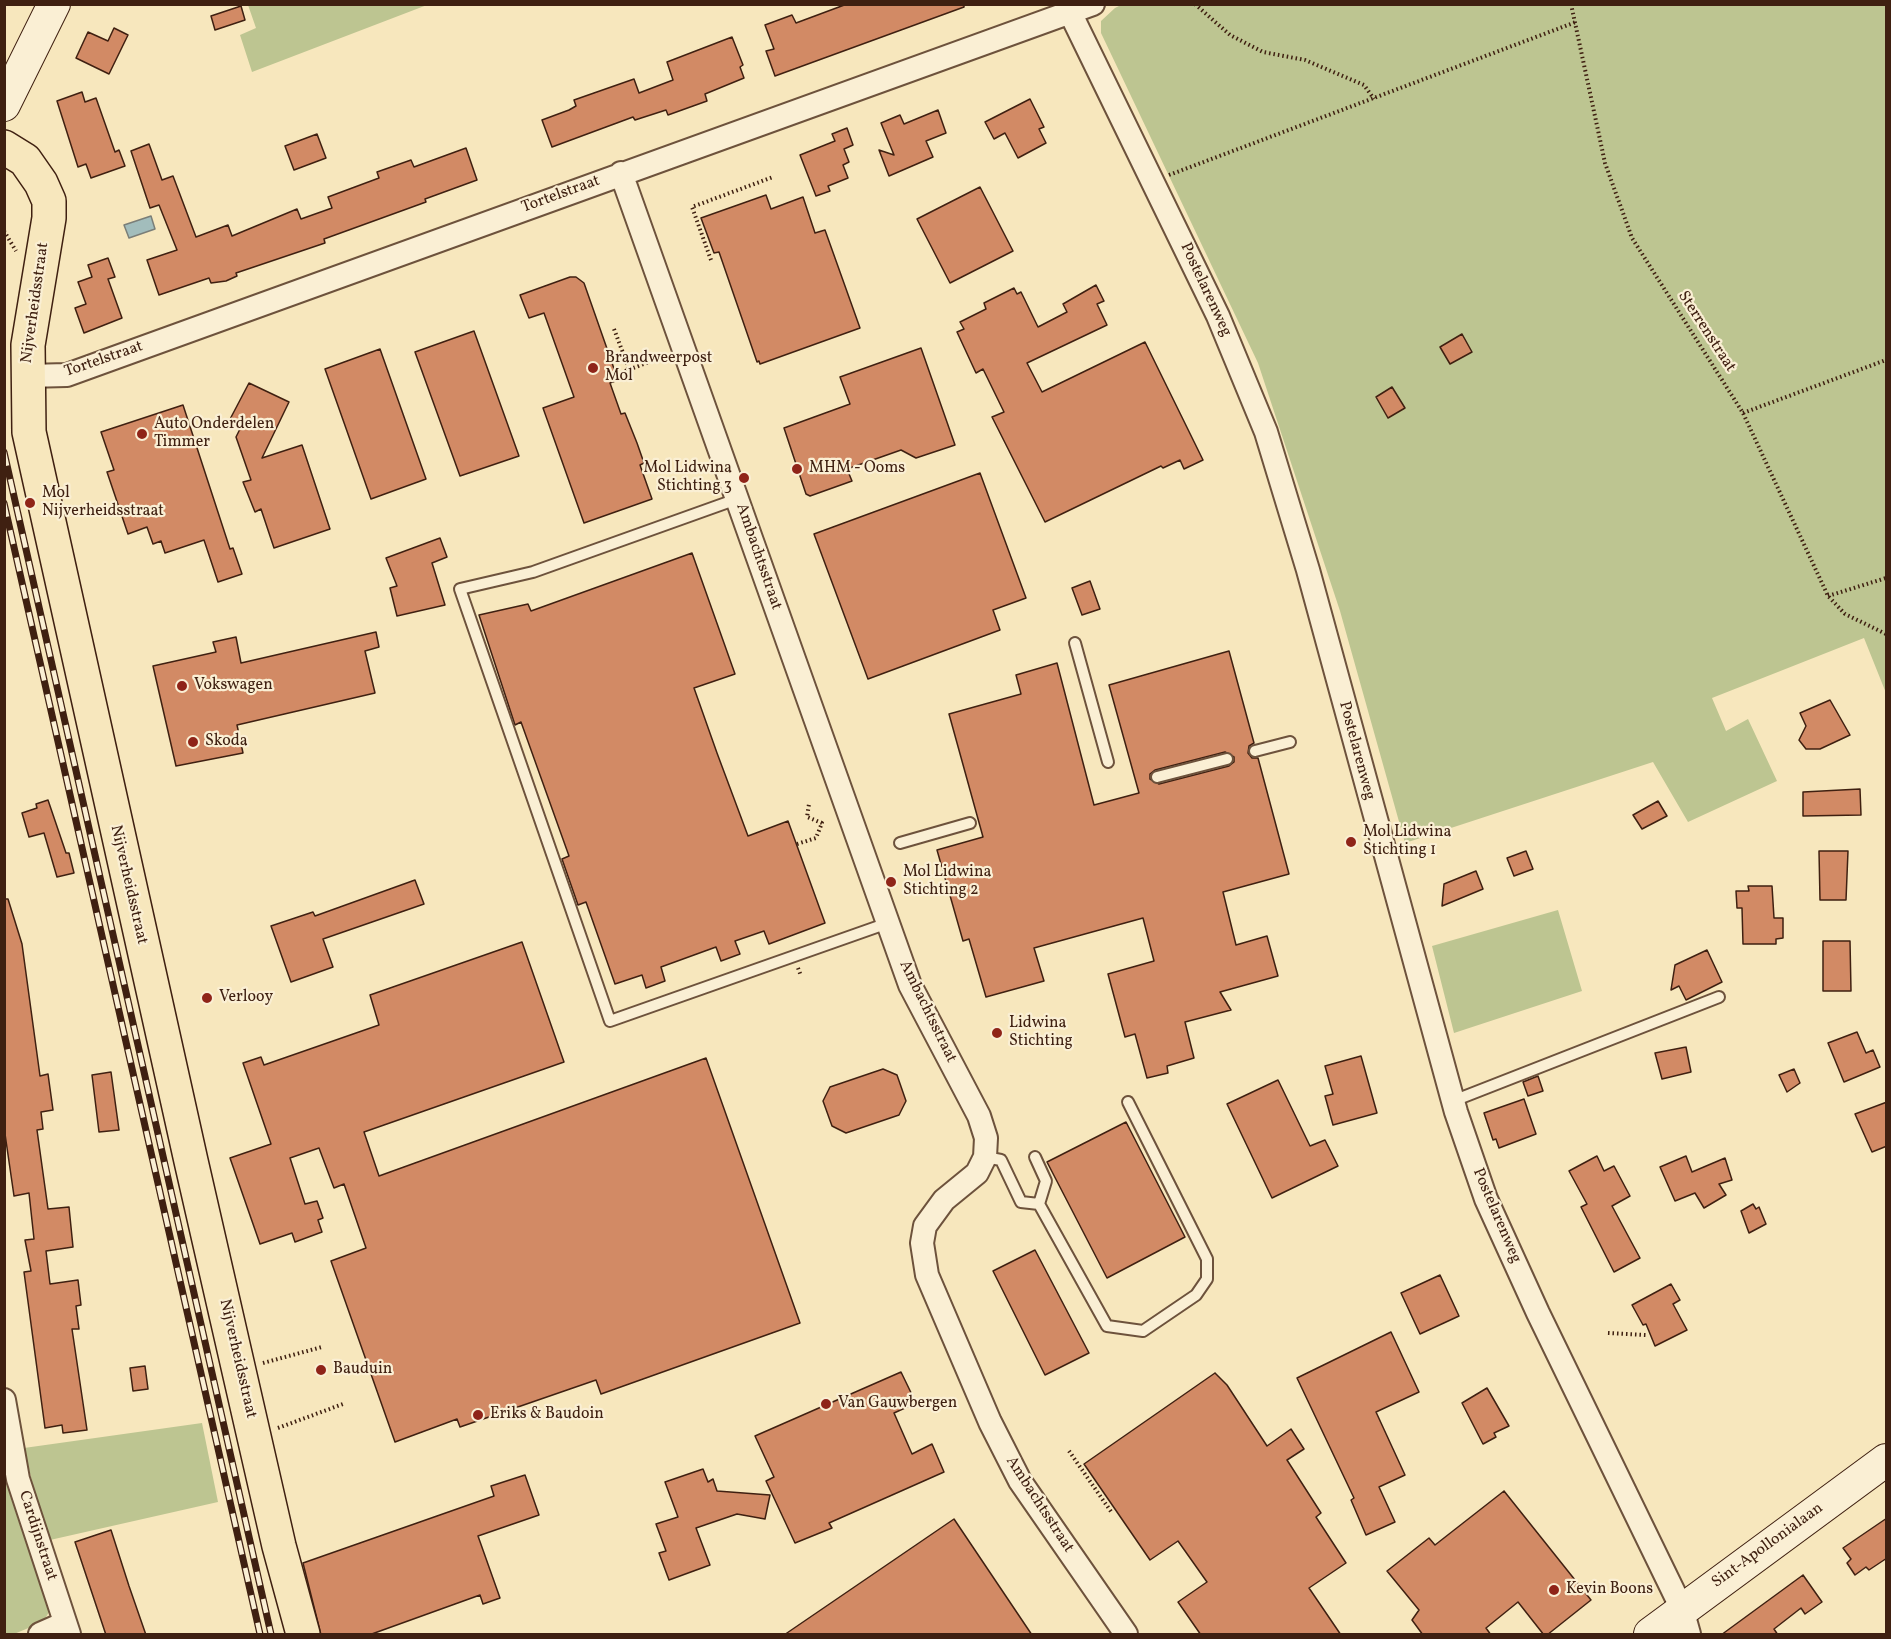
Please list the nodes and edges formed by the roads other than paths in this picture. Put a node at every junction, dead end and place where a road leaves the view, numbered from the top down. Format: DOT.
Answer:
graph roads {
  1 [pos="54,4"];
  2 [pos="1093,4"];
  3 [pos="1068,8"];
  4 [pos="4,105"];
  5 [pos="4,147"];
  6 [pos="621,173"];
  7 [pos="27,376"];
  8 [pos="737,499"];
  9 [pos="1075,643"];
  10 [pos="1290,742"];
  11 [pos="1255,751"];
  12 [pos="1227,759"];
  13 [pos="1108,762"];
  14 [pos="1156,777"];
  15 [pos="970,823"];
  16 [pos="900,843"];
  17 [pos="888,923"];
  18 [pos="1719,997"];
  19 [pos="1453,1101"];
  20 [pos="1128,1102"];
  21 [pos="985,1157"];
  22 [pos="1035,1157"];
  23 [pos="1039,1204"];
  24 [pos="4,1400"];
  25 [pos="1887,1460"];
  26 [pos="1685,1622"];
  27 [pos="67,1629"];
  28 [pos="40,1635"];
  29 [pos="303,1635"];
  30 [pos="1126,1635"];
  31 [pos="1650,1635"];
  1 -- 4 [label="street"];
  2 -- 3 [label="street, Tortelstraat"];
  3 -- 6 [label="street, Tortelstraat"];
  3 -- 19 [label="street, Postelarenweg"];
  5 -- 7 [label="main road, Nijverheidsstraat"];
  6 -- 7 [label="street, Tortelstraat"];
  6 -- 8 [label="street, Ambachtsstraat"];
  7 -- 29 [label="main road, Nijverheidsstraat"];
  8 -- 17 [label="street, Ambachtsstraat"];
  8 -- 17 [label="lane"];
  9 -- 13 [label="lane"];
  10 -- 11 [label="lane"];
  12 -- 14 [label="lane"];
  15 -- 16 [label="lane"];
  17 -- 21 [label="street, Ambachtsstraat"];
  18 -- 19 [label="lane"];
  19 -- 26 [label="street, Postelarenweg"];
  20 -- 23 [label="lane"];
  21 -- 23 [label="lane"];
  21 -- 30 [label="street, Ambachtsstraat"];
  22 -- 23 [label="lane"];
  24 -- 27 [label="street, Cardijnstraat"];
  25 -- 26 [label="street, Sint-Apollonialaan"];
  26 -- 31 [label="street, Sint-Apollonialaan"];
  27 -- 28 [label="street"];
}
